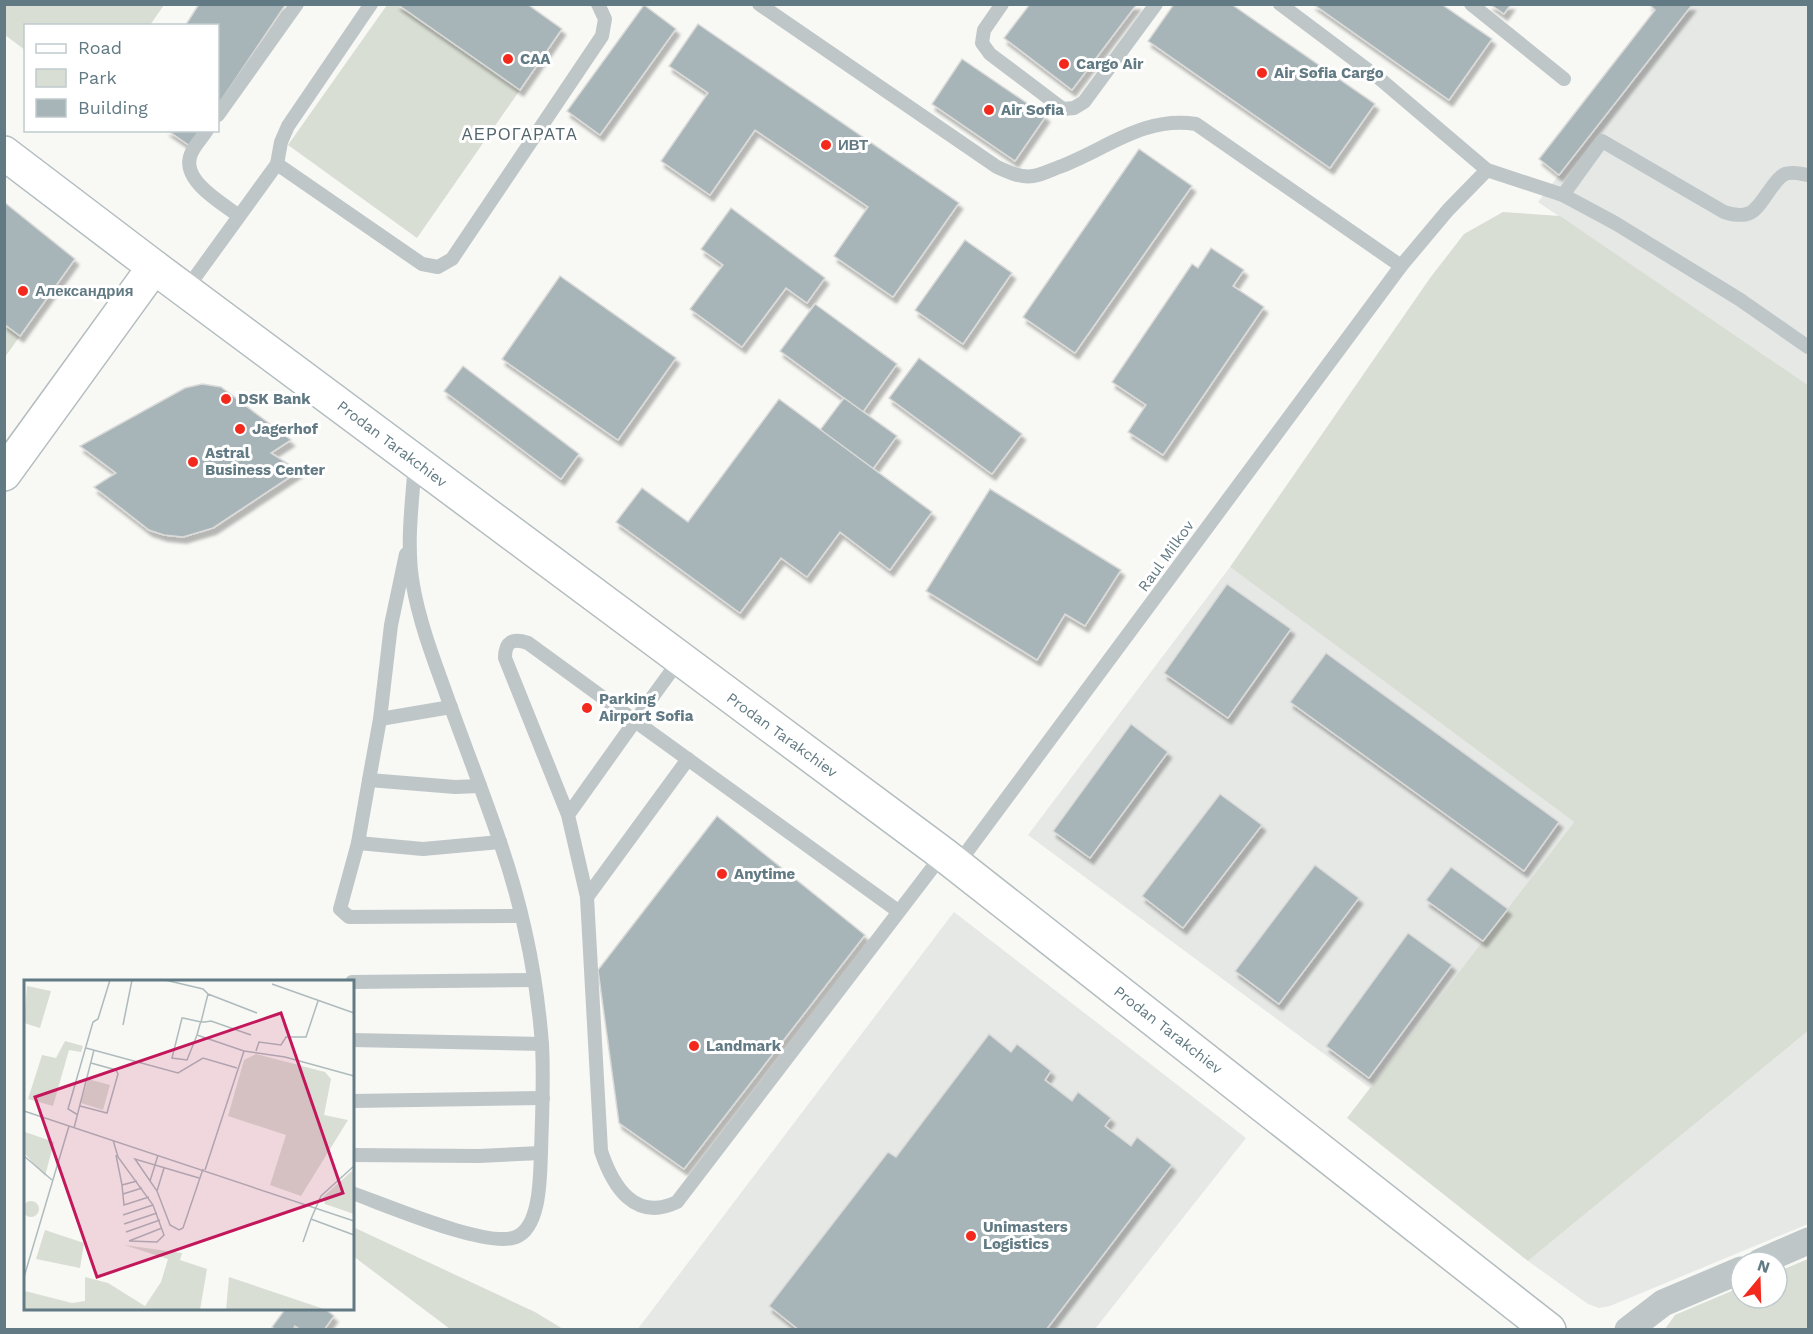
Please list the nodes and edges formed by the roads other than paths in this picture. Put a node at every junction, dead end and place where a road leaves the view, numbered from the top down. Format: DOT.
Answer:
graph roads {
  1 [pos="297,4"];
  2 [pos="371,4"];
  3 [pos="598,4"];
  4 [pos="759,4"];
  5 [pos="1002,4"];
  6 [pos="1156,4"];
  7 [pos="1280,4"];
  8 [pos="1471,4"];
  9 [pos="1564,79"];
  10 [pos="219,115"];
  11 [pos="206,132"];
  12 [pos="4,153"];
  13 [pos="277,164"];
  14 [pos="1487,170"];
  15 [pos="1809,175"];
  16 [pos="1563,195"];
  17 [pos="239,216"];
  18 [pos="1401,266"];
  19 [pos="154,267"];
  20 [pos="186,291"];
  21 [pos="1809,347"];
  22 [pos="415,461"];
  23 [pos="4,474"];
  24 [pos="410,531"];
  25 [pos="680,659"];
  26 [pos="451,707"];
  27 [pos="380,719"];
  28 [pos="635,721"];
  29 [pos="688,759"];
  30 [pos="369,780"];
  31 [pos="480,786"];
  32 [pos="568,815"];
  33 [pos="500,842"];
  34 [pos="358,843"];
  35 [pos="950,860"];
  36 [pos="587,897"];
  37 [pos="898,911"];
  38 [pos="521,916"];
  39 [pos="534,980"];
  40 [pos="354,982"];
  41 [pos="354,1040"];
  42 [pos="542,1044"];
  43 [pos="543,1098"];
  44 [pos="354,1101"];
  45 [pos="541,1153"];
  46 [pos="354,1155"];
  47 [pos="354,1194"];
  48 [pos="1809,1241"];
  49 [pos="1788,1250"];
  50 [pos="1729,1275"];
  51 [pos="1550,1329"];
  52 [pos="1628,1329"];
  1 -- 10 [label="lane"];
  2 -- 13 [label="lane"];
  3 -- 13 [label="lane"];
  4 -- 18 [label="lane"];
  5 -- 6 [label="lane"];
  7 -- 14 [label="lane"];
  8 -- 9 [label="lane"];
  11 -- 17 [label="lane"];
  12 -- 19 [label="street, Prodan Tarakchiev"];
  13 -- 17 [label="lane"];
  14 -- 16 [label="lane"];
  14 -- 18 [label="lane, Raul Milkov"];
  15 -- 16 [label="lane"];
  16 -- 21 [label="lane"];
  17 -- 20 [label="lane"];
  18 -- 35 [label="lane, Raul Milkov"];
  19 -- 20 [label="street, Prodan Tarakchiev"];
  19 -- 23 [label="street"];
  20 -- 22 [label="street, Prodan Tarakchiev"];
  22 -- 24 [label="lane"];
  22 -- 25 [label="street, Prodan Tarakchiev"];
  24 -- 26 [label="lane"];
  24 -- 27 [label="lane"];
  25 -- 28 [label="lane"];
  25 -- 35 [label="street, Prodan Tarakchiev"];
  26 -- 27 [label="lane"];
  26 -- 31 [label="lane"];
  27 -- 30 [label="lane"];
  28 -- 29 [label="lane"];
  28 -- 32 [label="lane"];
  28 -- 32 [label="lane, Raul Milkov"];
  29 -- 36 [label="lane"];
  29 -- 37 [label="lane"];
  30 -- 31 [label="lane"];
  30 -- 34 [label="lane"];
  31 -- 33 [label="lane"];
  32 -- 36 [label="lane, Raul Milkov"];
  33 -- 34 [label="lane"];
  33 -- 38 [label="lane"];
  34 -- 38 [label="lane"];
  35 -- 37 [label="lane, Raul Milkov"];
  35 -- 51 [label="street, Prodan Tarakchiev"];
  36 -- 37 [label="lane, Raul Milkov"];
  38 -- 39 [label="lane"];
  39 -- 40 [label="lane"];
  39 -- 42 [label="lane"];
  41 -- 42 [label="lane"];
  42 -- 43 [label="lane"];
  43 -- 44 [label="lane"];
  43 -- 45 [label="lane"];
  45 -- 46 [label="lane"];
  45 -- 47 [label="lane"];
  48 -- 49 [label="street"];
  50 -- 52 [label="street"];
}
